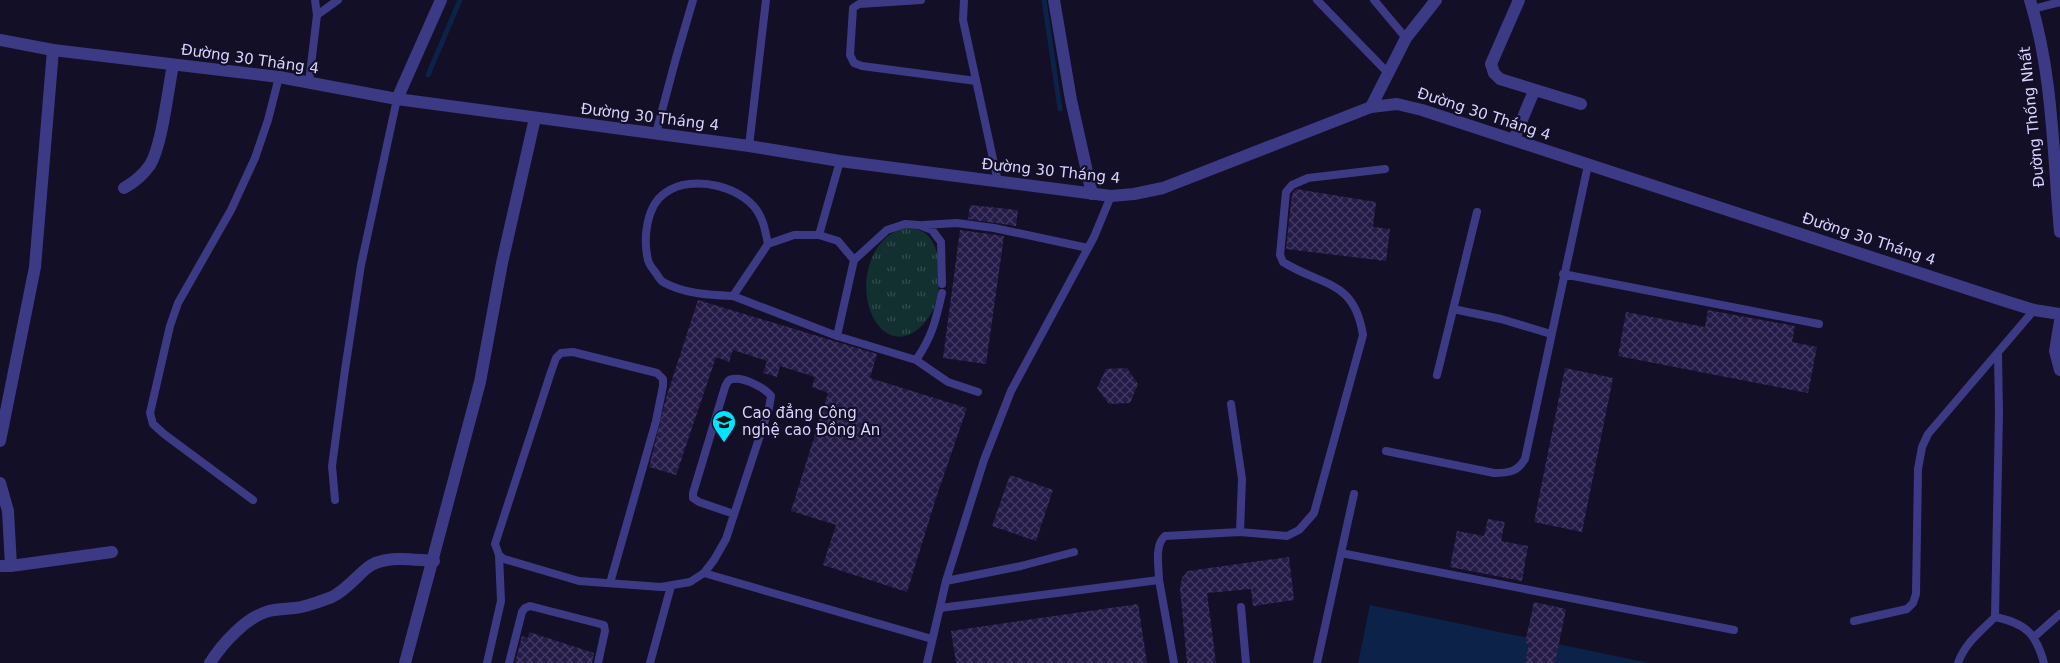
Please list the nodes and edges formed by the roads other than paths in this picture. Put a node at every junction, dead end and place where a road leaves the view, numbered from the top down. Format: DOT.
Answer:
graph roads {
  1 [pos="315,0"];
  2 [pos="338,0"];
  3 [pos="441,0"];
  4 [pos="693,0"];
  5 [pos="766,0"];
  6 [pos="921,0"];
  7 [pos="964,0"];
  8 [pos="1054,0"];
  9 [pos="1317,0"];
  10 [pos="1374,0"];
  11 [pos="1436,0"];
  12 [pos="1519,0"];
  13 [pos="2060,2"];
  14 [pos="2031,4"];
  15 [pos="317,15"];
  16 [pos="1406,38"];
  17 [pos="0,40"];
  18 [pos="53,50"];
  19 [pos="172,65"];
  20 [pos="1388,73"];
  21 [pos="279,77"];
  22 [pos="976,81"];
  23 [pos="309,82"];
  24 [pos="1534,91"];
  25 [pos="397,99"];
  26 [pos="1581,104"];
  27 [pos="1371,107"];
  28 [pos="535,118"];
  29 [pos="656,133"];
  30 [pos="1514,139"];
  31 [pos="749,146"];
  32 [pos="840,161"];
  33 [pos="1588,166"];
  34 [pos="1385,169"];
  35 [pos="998,182"];
  36 [pos="124,188"];
  37 [pos="1092,194"];
  38 [pos="1111,196"];
  39 [pos="1477,212"];
  40 [pos="919,225"];
  41 [pos="2060,232"];
  42 [pos="819,235"];
  43 [pos="768,244"];
  44 [pos="1088,248"];
  45 [pos="854,260"];
  46 [pos="1563,274"];
  47 [pos="942,284"];
  48 [pos="942,293"];
  49 [pos="734,296"];
  50 [pos="1452,308"];
  51 [pos="2034,310"];
  52 [pos="2060,314"];
  53 [pos="2060,321"];
  54 [pos="1819,324"];
  55 [pos="1551,334"];
  56 [pos="837,336"];
  57 [pos="1998,353"];
  58 [pos="916,360"];
  59 [pos="2060,370"];
  60 [pos="1437,375"];
  61 [pos="978,392"];
  62 [pos="1231,404"];
  63 [pos="0,441"];
  64 [pos="1386,451"];
  65 [pos="0,483"];
  66 [pos="1354,494"];
  67 [pos="253,500"];
  68 [pos="335,500"];
  69 [pos="734,514"];
  70 [pos="1240,532"];
  71 [pos="112,552"];
  72 [pos="1074,552"];
  73 [pos="1341,552"];
  74 [pos="499,555"];
  75 [pos="434,561"];
  76 [pos="6,566"];
  77 [pos="704,573"];
  78 [pos="1159,580"];
  79 [pos="946,581"];
  80 [pos="610,583"];
  81 [pos="671,586"];
  82 [pos="1241,607"];
  83 [pos="940,608"];
  84 [pos="2060,614"];
  85 [pos="1995,617"];
  86 [pos="1854,621"];
  87 [pos="1734,630"];
  88 [pos="2034,637"];
  89 [pos="932,639"];
  90 [pos="210,663"];
  91 [pos="405,663"];
  92 [pos="487,663"];
  93 [pos="509,663"];
  94 [pos="598,663"];
  95 [pos="650,663"];
  96 [pos="927,663"];
  97 [pos="1174,663"];
  98 [pos="1246,663"];
  99 [pos="1317,663"];
  100 [pos="1958,663"];
  101 [pos="2044,663"];
  1 -- 15 [label="lane"];
  2 -- 15 [label="lane"];
  3 -- 25 [label="street"];
  4 -- 29 [label="lane"];
  5 -- 31 [label="lane"];
  6 -- 22 [label="lane"];
  7 -- 22 [label="lane"];
  8 -- 37 [label="street"];
  9 -- 20 [label="lane"];
  10 -- 16 [label="lane"];
  11 -- 16 [label="street"];
  12 -- 24 [label="street"];
  13 -- 14 [label="lane"];
  14 -- 41 [label="street, Đường Thống Nhất"];
  15 -- 23 [label="lane"];
  16 -- 20 [label="street"];
  17 -- 18 [label="street, Đường 30 Tháng 4"];
  18 -- 19 [label="street, Đường 30 Tháng 4"];
  18 -- 63 [label="street"];
  19 -- 21 [label="street, Đường 30 Tháng 4"];
  19 -- 36 [label="street"];
  20 -- 27 [label="street"];
  21 -- 23 [label="street, Đường 30 Tháng 4"];
  21 -- 67 [label="lane"];
  22 -- 35 [label="lane"];
  23 -- 25 [label="street, Đường 30 Tháng 4"];
  24 -- 26 [label="street"];
  24 -- 30 [label="street"];
  25 -- 28 [label="street, Đường 30 Tháng 4"];
  25 -- 68 [label="lane"];
  27 -- 30 [label="street, Đường 30 Tháng 4"];
  27 -- 38 [label="street, Đường 30 Tháng 4"];
  28 -- 29 [label="street, Đường 30 Tháng 4"];
  28 -- 75 [label="street"];
  29 -- 31 [label="street, Đường 30 Tháng 4"];
  30 -- 33 [label="street, Đường 30 Tháng 4"];
  31 -- 32 [label="street, Đường 30 Tháng 4"];
  32 -- 35 [label="street, Đường 30 Tháng 4"];
  32 -- 42 [label="lane"];
  33 -- 46 [label="lane"];
  33 -- 51 [label="street, Đường 30 Tháng 4"];
  34 -- 70 [label="lane"];
  35 -- 37 [label="street, Đường 30 Tháng 4"];
  37 -- 38 [label="street, Đường 30 Tháng 4"];
  38 -- 44 [label="lane"];
  39 -- 50 [label="lane"];
  40 -- 44 [label="lane"];
  40 -- 45 [label="lane"];
  40 -- 47 [label="lane"];
  42 -- 43 [label="lane"];
  42 -- 45 [label="lane"];
  43 -- 49 [label="lane"];
  43 -- 49 [label="lane"];
  44 -- 79 [label="lane"];
  45 -- 56 [label="lane"];
  46 -- 54 [label="lane"];
  46 -- 55 [label="lane"];
  48 -- 58 [label="lane"];
  49 -- 56 [label="lane"];
  50 -- 55 [label="lane"];
  50 -- 60 [label="lane"];
  51 -- 52 [label="street, Đường 30 Tháng 4"];
  51 -- 57 [label="lane"];
  53 -- 59 [label="street"];
  55 -- 64 [label="lane"];
  56 -- 58 [label="lane"];
  57 -- 85 [label="lane"];
  57 -- 86 [label="lane"];
  58 -- 61 [label="lane"];
  62 -- 70 [label="lane"];
  65 -- 76 [label="street"];
  66 -- 73 [label="lane"];
  69 -- 69 [label="lane"];
  69 -- 77 [label="lane"];
  70 -- 78 [label="lane"];
  71 -- 76 [label="street"];
  72 -- 79 [label="lane"];
  73 -- 87 [label="lane"];
  73 -- 99 [label="lane"];
  74 -- 80 [label="lane"];
  74 -- 80 [label="lane"];
  74 -- 92 [label="lane"];
  75 -- 90 [label="street"];
  75 -- 91 [label="street"];
  77 -- 81 [label="lane"];
  77 -- 89 [label="lane"];
  78 -- 83 [label="lane"];
  78 -- 97 [label="lane"];
  79 -- 83 [label="lane"];
  80 -- 81 [label="lane"];
  81 -- 95 [label="lane"];
  82 -- 98 [label="lane"];
  83 -- 89 [label="lane"];
  84 -- 88 [label="lane"];
  85 -- 88 [label="lane"];
  85 -- 100 [label="lane"];
  88 -- 101 [label="lane"];
  89 -- 96 [label="lane"];
  93 -- 94 [label="lane"];
}
